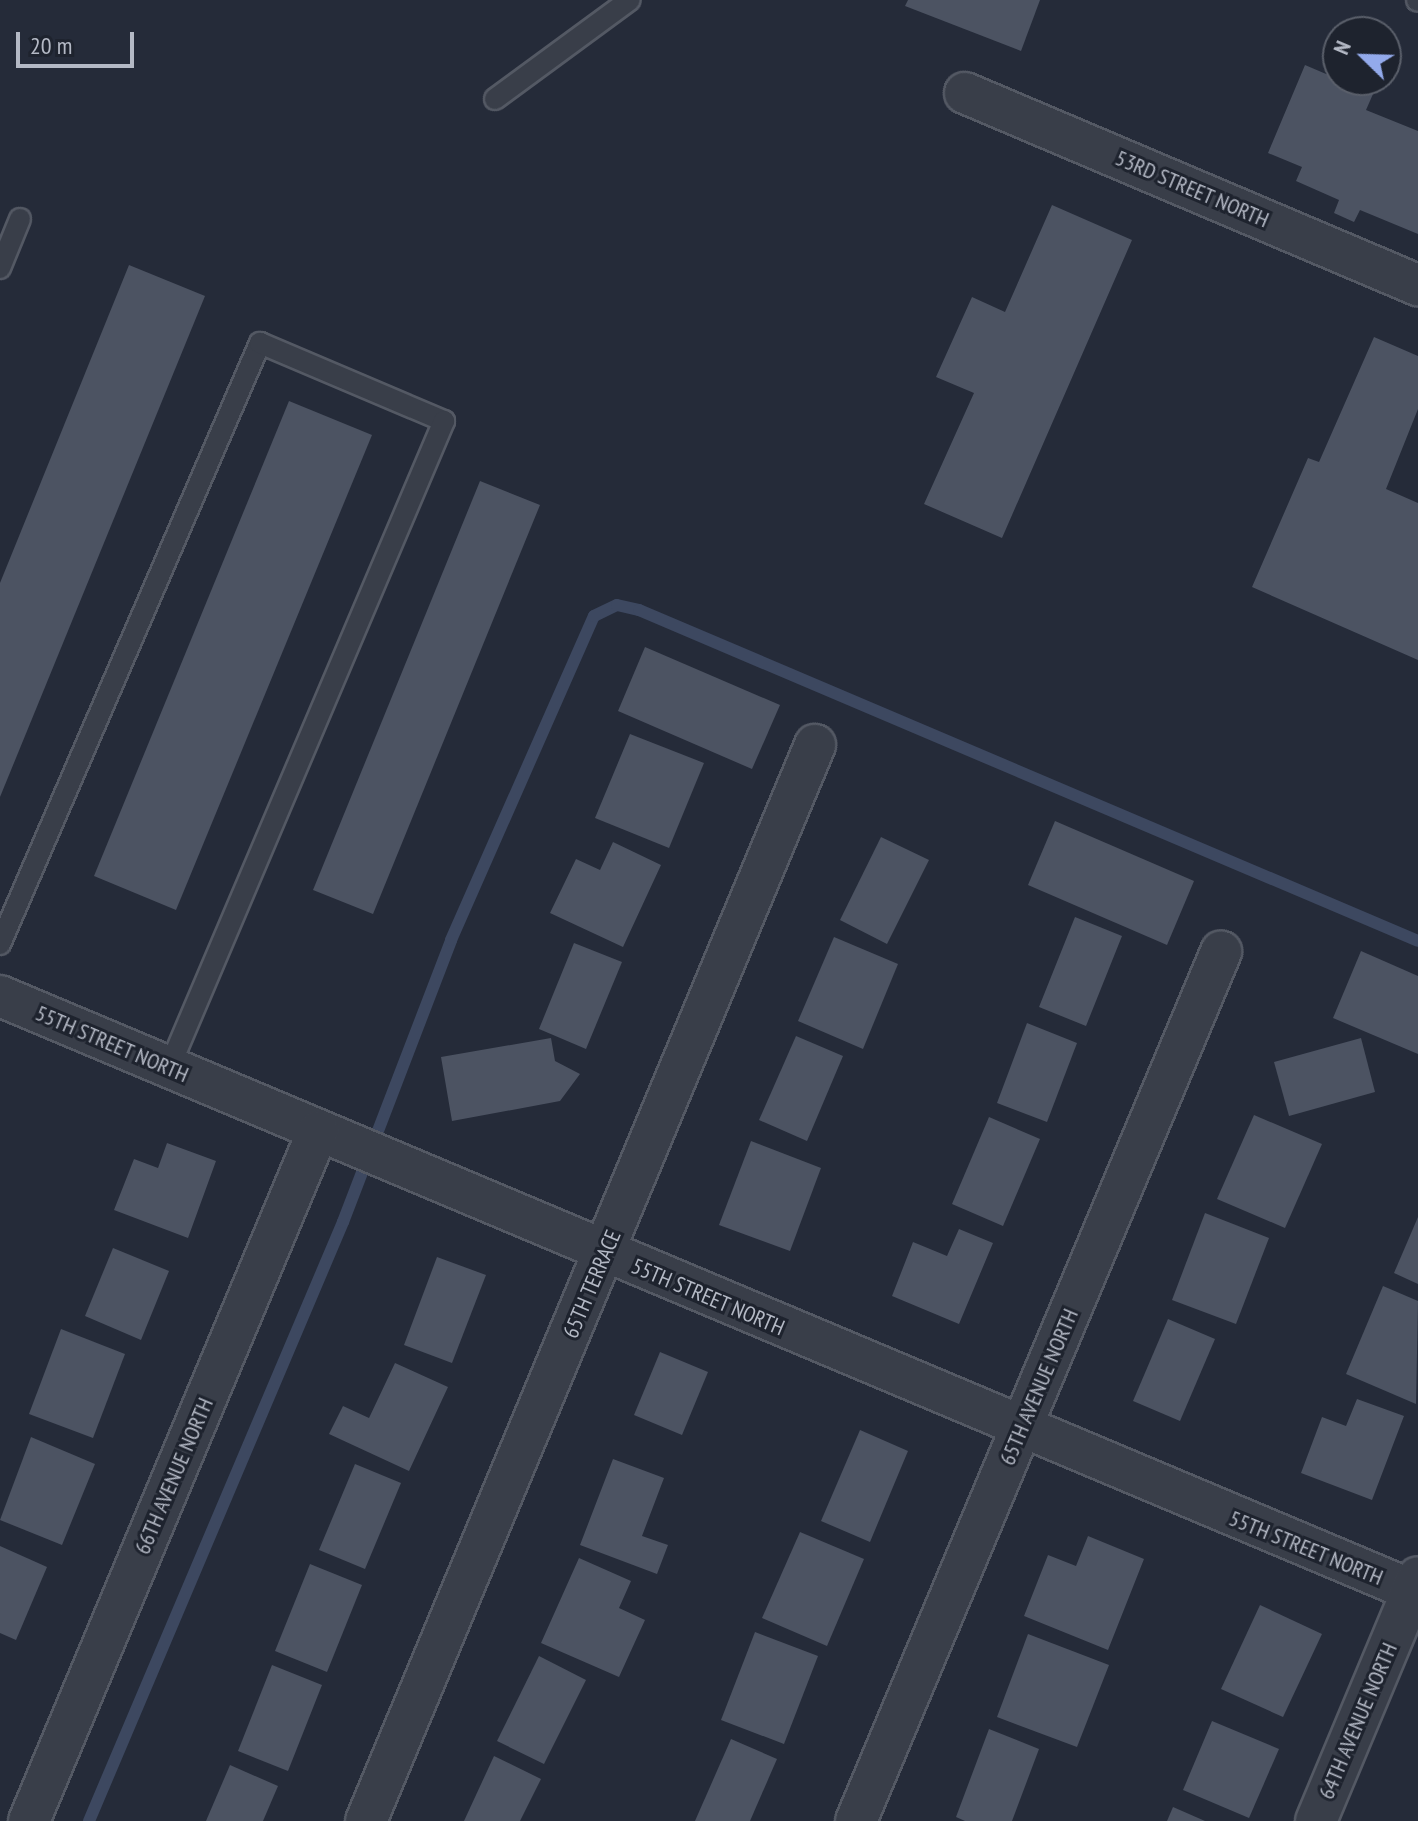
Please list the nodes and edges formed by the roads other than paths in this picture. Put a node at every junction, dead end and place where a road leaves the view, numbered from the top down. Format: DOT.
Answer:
graph roads {
  1 [pos="630,0"];
  2 [pos="965,93"];
  3 [pos="495,99"];
  4 [pos="20,219"];
  5 [pos="0,268"];
  6 [pos="1418,285"];
  7 [pos="815,745"];
  8 [pos="0,944"];
  9 [pos="1221,952"];
  10 [pos="0,996"];
  11 [pos="169,1068"];
  12 [pos="327,1135"];
  13 [pos="605,1253"];
  14 [pos="1020,1431"];
  15 [pos="1416,1587"];
  16 [pos="29,1821"];
  17 [pos="366,1821"];
  18 [pos="856,1821"];
  19 [pos="1316,1821"];
  1 -- 3 [label="lane"];
  2 -- 6 [label="street, 53RD STREET NORTH"];
  4 -- 5 [label="lane"];
  7 -- 13 [label="street, 65TH TERRACE"];
  8 -- 11 [label="lane"];
  9 -- 14 [label="street, 65TH AVENUE NORTH"];
  10 -- 11 [label="street, 55TH STREET NORTH"];
  11 -- 12 [label="street, 55TH STREET NORTH"];
  12 -- 13 [label="street, 55TH STREET NORTH"];
  12 -- 16 [label="street, 66TH AVENUE NORTH"];
  13 -- 14 [label="street, 55TH STREET NORTH"];
  13 -- 17 [label="street, 65TH TERRACE"];
  14 -- 15 [label="street, 55TH STREET NORTH"];
  14 -- 18 [label="street, 65TH AVENUE NORTH"];
  15 -- 19 [label="street, 64TH AVENUE NORTH"];
}
